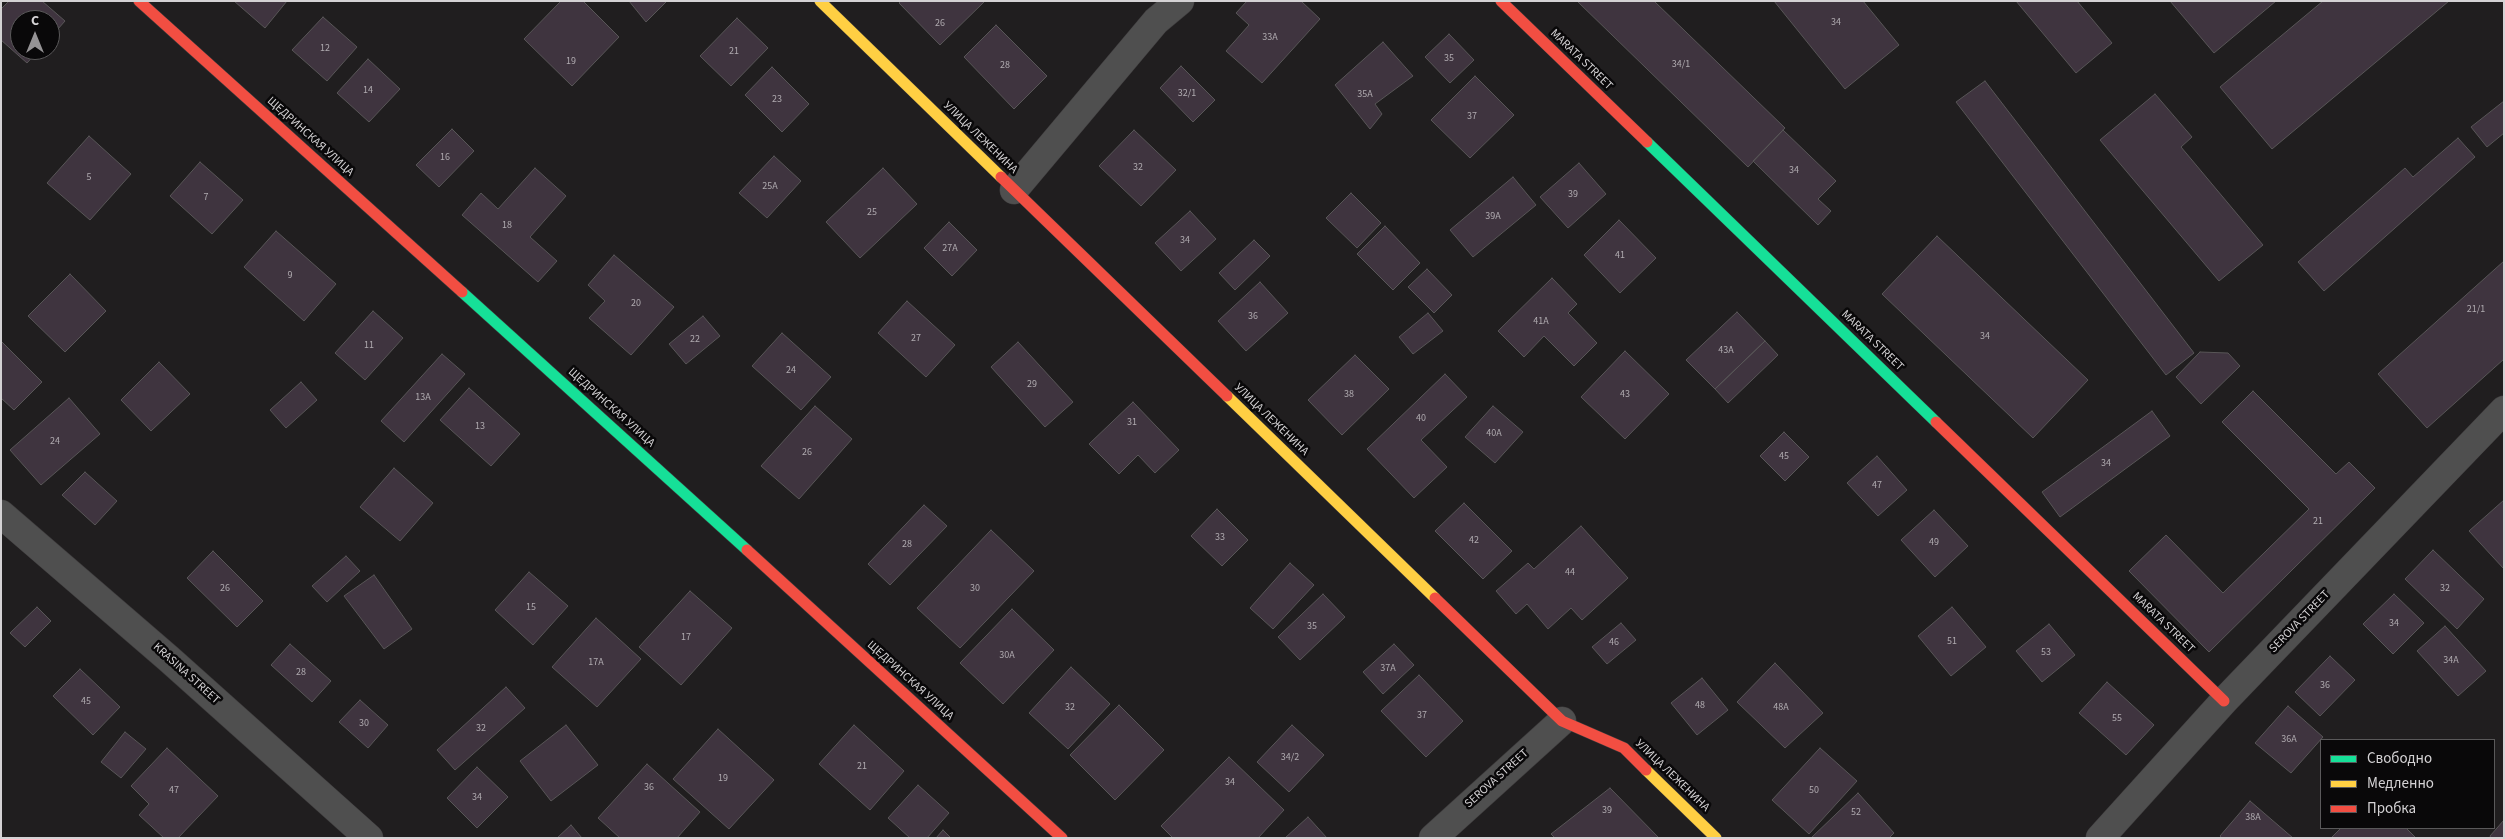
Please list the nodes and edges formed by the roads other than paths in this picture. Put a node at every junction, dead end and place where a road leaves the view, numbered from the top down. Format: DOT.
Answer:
graph roads {
  1 [pos="139,1"];
  2 [pos="820,1"];
  3 [pos="1180,1"];
  4 [pos="1500,1"];
  5 [pos="1014,190"];
  6 [pos="2504,410"];
  7 [pos="1,514"];
  8 [pos="2224,701"];
  9 [pos="1562,721"];
  10 [pos="369,838"];
  11 [pos="1062,838"];
  12 [pos="1433,838"];
  13 [pos="1716,838"];
  14 [pos="2100,838"];
  1 -- 11 [label="street, ЩЕДРИНСКАЯ УЛИЦА"];
  2 -- 5 [label="street, УЛИЦА ЛЕЖЕНИНА"];
  3 -- 5 [label="street"];
  4 -- 8 [label="street, MARATA STREET"];
  5 -- 9 [label="street, УЛИЦА ЛЕЖЕНИНА"];
  6 -- 8 [label="street, SEROVA STREET"];
  7 -- 10 [label="street, KRASINA STREET"];
  8 -- 14 [label="street, SEROVA STREET"];
  9 -- 12 [label="street, SEROVA STREET"];
  9 -- 13 [label="street, УЛИЦА ЛЕЖЕНИНА"];
}
